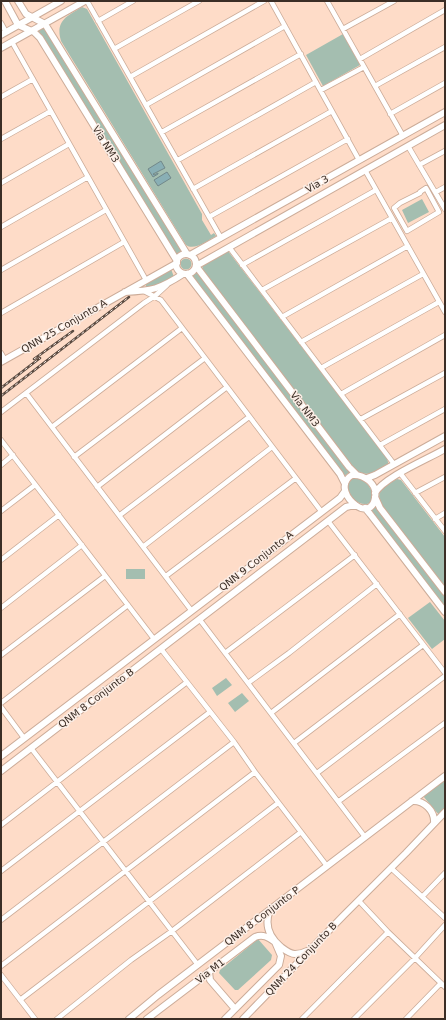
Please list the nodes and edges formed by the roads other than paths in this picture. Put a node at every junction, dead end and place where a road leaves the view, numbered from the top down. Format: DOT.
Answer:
graph roads {
  1 [pos="5,1"];
  2 [pos="18,1"];
  3 [pos="61,1"];
  4 [pos="86,1"];
  5 [pos="133,1"];
  6 [pos="200,1"];
  7 [pos="264,1"];
  8 [pos="271,1"];
  9 [pos="394,1"];
  10 [pos="329,2"];
  11 [pos="445,10"];
  12 [pos="32,17"];
  13 [pos="98,21"];
  14 [pos="1,23"];
  15 [pos="45,24"];
  16 [pos="18,25"];
  17 [pos="285,26"];
  18 [pos="343,29"];
  19 [pos="31,31"];
  20 [pos="3,34"];
  21 [pos="12,42"];
  22 [pos="445,47"];
  23 [pos="1,48"];
  24 [pos="114,49"];
  25 [pos="300,54"];
  26 [pos="360,59"];
  27 [pos="364,68"];
  28 [pos="130,77"];
  29 [pos="33,79"];
  30 [pos="316,82"];
  31 [pos="445,83"];
  32 [pos="375,86"];
  33 [pos="321,90"];
  34 [pos="1,97"];
  35 [pos="146,105"];
  36 [pos="50,111"];
  37 [pos="332,111"];
  38 [pos="445,112"];
  39 [pos="390,114"];
  40 [pos="445,125"];
  41 [pos="162,132"];
  42 [pos="403,136"];
  43 [pos="1,139"];
  44 [pos="348,139"];
  45 [pos="69,144"];
  46 [pos="408,146"];
  47 [pos="445,151"];
  48 [pos="178,160"];
  49 [pos="359,160"];
  50 [pos="419,165"];
  51 [pos="365,170"];
  52 [pos="88,177"];
  53 [pos="329,177"];
  54 [pos="1,183"];
  55 [pos="445,187"];
  56 [pos="193,189"];
  57 [pos="376,190"];
  58 [pos="436,192"];
  59 [pos="288,200"];
  60 [pos="305,204"];
  61 [pos="445,209"];
  62 [pos="106,210"];
  63 [pos="439,212"];
  64 [pos="209,217"];
  65 [pos="392,218"];
  66 [pos="1,227"];
  67 [pos="255,232"];
  68 [pos="221,238"];
  69 [pos="124,242"];
  70 [pos="408,246"];
  71 [pos="230,247"];
  72 [pos="189,255"];
  73 [pos="177,262"];
  74 [pos="242,265"];
  75 [pos="196,266"];
  76 [pos="1,270"];
  77 [pos="185,274"];
  78 [pos="423,274"];
  79 [pos="144,280"];
  80 [pos="167,285"];
  81 [pos="162,290"];
  82 [pos="262,290"];
  83 [pos="144,291"];
  84 [pos="123,293"];
  85 [pos="155,296"];
  86 [pos="161,300"];
  87 [pos="439,302"];
  88 [pos="144,303"];
  89 [pos="445,312"];
  90 [pos="1,313"];
  91 [pos="282,316"];
  92 [pos="182,328"];
  93 [pos="445,335"];
  94 [pos="302,342"];
  95 [pos="1,353"];
  96 [pos="205,358"];
  97 [pos="3,361"];
  98 [pos="321,368"];
  99 [pos="445,373"];
  100 [pos="227,387"];
  101 [pos="26,393"];
  102 [pos="341,394"];
  103 [pos="445,410"];
  104 [pos="1,412"];
  105 [pos="249,417"];
  106 [pos="361,420"];
  107 [pos="52,427"];
  108 [pos="445,436"];
  109 [pos="1,440"];
  110 [pos="380,445"];
  111 [pos="272,447"];
  112 [pos="427,447"];
  113 [pos="445,449"];
  114 [pos="415,453"];
  115 [pos="13,455"];
  116 [pos="74,456"];
  117 [pos="432,457"];
  118 [pos="420,463"];
  119 [pos="394,464"];
  120 [pos="1,465"];
  121 [pos="400,473"];
  122 [pos="357,475"];
  123 [pos="445,477"];
  124 [pos="296,478"];
  125 [pos="367,478"];
  126 [pos="35,485"];
  127 [pos="97,487"];
  128 [pos="345,488"];
  129 [pos="415,493"];
  130 [pos="375,495"];
  131 [pos="356,506"];
  132 [pos="365,508"];
  133 [pos="1,511"];
  134 [pos="321,511"];
  135 [pos="445,514"];
  136 [pos="59,515"];
  137 [pos="120,516"];
  138 [pos="435,519"];
  139 [pos="328,521"];
  140 [pos="445,531"];
  141 [pos="277,544"];
  142 [pos="82,545"];
  143 [pos="144,546"];
  144 [pos="355,555"];
  145 [pos="1,560"];
  146 [pos="105,576"];
  147 [pos="166,576"];
  148 [pos="377,584"];
  149 [pos="225,585"];
  150 [pos="245,585"];
  151 [pos="445,592"];
  152 [pos="128,605"];
  153 [pos="1,608"];
  154 [pos="192,610"];
  155 [pos="445,612"];
  156 [pos="400,614"];
  157 [pos="200,620"];
  158 [pos="194,624"];
  159 [pos="153,640"];
  160 [pos="423,644"];
  161 [pos="161,649"];
  162 [pos="225,653"];
  163 [pos="1,655"];
  164 [pos="111,672"];
  165 [pos="130,672"];
  166 [pos="445,673"];
  167 [pos="445,676"];
  168 [pos="187,682"];
  169 [pos="248,683"];
  170 [pos="1,703"];
  171 [pos="1,707"];
  172 [pos="82,709"];
  173 [pos="210,712"];
  174 [pos="271,713"];
  175 [pos="445,723"];
  176 [pos="24,738"];
  177 [pos="234,742"];
  178 [pos="294,743"];
  179 [pos="31,748"];
  180 [pos="1,756"];
  181 [pos="1,771"];
  182 [pos="255,772"];
  183 [pos="317,773"];
  184 [pos="445,776"];
  185 [pos="57,782"];
  186 [pos="339,801"];
  187 [pos="412,801"];
  188 [pos="278,803"];
  189 [pos="80,812"];
  190 [pos="445,812"];
  191 [pos="434,823"];
  192 [pos="1,825"];
  193 [pos="301,832"];
  194 [pos="365,837"];
  195 [pos="103,841"];
  196 [pos="327,866"];
  197 [pos="391,868"];
  198 [pos="1,871"];
  199 [pos="126,872"];
  200 [pos="445,873"];
  201 [pos="422,897"];
  202 [pos="359,901"];
  203 [pos="148,902"];
  204 [pos="270,909"];
  205 [pos="445,918"];
  206 [pos="1,920"];
  207 [pos="445,925"];
  208 [pos="172,931"];
  209 [pos="388,932"];
  210 [pos="234,938"];
  211 [pos="275,942"];
  212 [pos="309,950"];
  213 [pos="414,958"];
  214 [pos="219,964"];
  215 [pos="198,965"];
  216 [pos="1,966"];
  217 [pos="209,972"];
  218 [pos="1,975"];
  219 [pos="202,978"];
  220 [pos="210,980"];
  221 [pos="441,983"];
  222 [pos="445,987"];
  223 [pos="20,1000"];
  224 [pos="235,1009"];
  225 [pos="35,1019"];
  226 [pos="57,1019"];
  227 [pos="129,1019"];
  228 [pos="147,1019"];
  229 [pos="225,1019"];
  230 [pos="244,1019"];
  231 [pos="302,1019"];
  232 [pos="354,1019"];
  233 [pos="406,1019"];
  1 -- 16 [label="main road"];
  2 -- 12 [label="main road"];
  3 -- 12 [label="main road"];
  4 -- 13 [label="street"];
  4 -- 15 [label="main road"];
  5 -- 13 [label="street"];
  6 -- 24 [label="street"];
  7 -- 28 [label="street"];
  8 -- 17 [label="street"];
  9 -- 18 [label="street"];
  10 -- 18 [label="street"];
  11 -- 26 [label="street"];
  12 -- 15 [label="main road"];
  12 -- 16 [label="main road"];
  13 -- 24 [label="street"];
  14 -- 20 [label="street"];
  15 -- 19 [label="main road"];
  15 -- 72 [label="main road, Via NM3"];
  16 -- 19 [label="main road"];
  16 -- 20 [label="main road"];
  17 -- 25 [label="street"];
  17 -- 35 [label="street"];
  18 -- 26 [label="street"];
  19 -- 21 [label="main road"];
  19 -- 73 [label="main road, Via NM3"];
  21 -- 23 [label="main road"];
  21 -- 29 [label="street"];
  22 -- 32 [label="street"];
  24 -- 28 [label="street"];
  25 -- 30 [label="street"];
  25 -- 41 [label="street"];
  26 -- 27 [label="street"];
  27 -- 32 [label="street"];
  27 -- 33 [label="street"];
  28 -- 35 [label="street"];
  29 -- 34 [label="street"];
  29 -- 36 [label="street"];
  30 -- 33 [label="street"];
  30 -- 48 [label="street"];
  31 -- 39 [label="street"];
  32 -- 39 [label="street"];
  33 -- 37 [label="street"];
  35 -- 41 [label="street"];
  36 -- 43 [label="street"];
  36 -- 45 [label="street"];
  37 -- 44 [label="street"];
  37 -- 56 [label="street"];
  38 -- 42 [label="main road, Via 3"];
  39 -- 42 [label="street"];
  40 -- 46 [label="main road, Via 3"];
  41 -- 48 [label="street"];
  42 -- 49 [label="main road, Via 3"];
  44 -- 49 [label="street"];
  44 -- 64 [label="street"];
  45 -- 52 [label="street"];
  45 -- 54 [label="street"];
  46 -- 50 [label="street"];
  46 -- 51 [label="main road, Via 3"];
  47 -- 50 [label="street"];
  48 -- 56 [label="street"];
  49 -- 53 [label="main road, Via 3"];
  50 -- 58 [label="street"];
  51 -- 57 [label="street"];
  51 -- 60 [label="main road, Via 3"];
  52 -- 62 [label="street"];
  52 -- 66 [label="street"];
  53 -- 59 [label="main road, Via 3"];
  53 -- 60 [label="main road"];
  55 -- 58 [label="street"];
  56 -- 64 [label="street"];
  57 -- 65 [label="street"];
  57 -- 74 [label="street"];
  58 -- 61 [label="street"];
  59 -- 67 [label="main road"];
  59 -- 68 [label="main road, Via 3"];
  60 -- 67 [label="main road, Via 3"];
  62 -- 69 [label="street"];
  62 -- 76 [label="street"];
  63 -- 63 [label="street"];
  64 -- 68 [label="street"];
  65 -- 70 [label="street"];
  65 -- 82 [label="street"];
  67 -- 71 [label="main road, Via 3"];
  68 -- 72 [label="main road, Via 3"];
  69 -- 79 [label="street"];
  69 -- 90 [label="street"];
  70 -- 78 [label="street"];
  70 -- 91 [label="street"];
  71 -- 74 [label="street"];
  71 -- 75 [label="main road, Via 3"];
  72 -- 73 [label="main road"];
  72 -- 75 [label="main road"];
  73 -- 77 [label="main road"];
  73 -- 79 [label="main road, QNN 25 Conjunto A"];
  74 -- 82 [label="street"];
  75 -- 77 [label="main road"];
  75 -- 122 [label="main road, Via NM3"];
  77 -- 80 [label="main road"];
  77 -- 128 [label="main road, Via NM3"];
  78 -- 87 [label="street"];
  78 -- 94 [label="street"];
  79 -- 83 [label="street"];
  79 -- 84 [label="main road, QNN 25 Conjunto A"];
  80 -- 81 [label="street"];
  80 -- 83 [label="main road"];
  81 -- 85 [label="street"];
  81 -- 86 [label="street"];
  82 -- 91 [label="street"];
  83 -- 84 [label="main road"];
  83 -- 85 [label="street"];
  83 -- 88 [label="street"];
  84 -- 97 [label="main road, QNN 25 Conjunto A"];
  85 -- 86 [label="street"];
  85 -- 88 [label="street"];
  86 -- 92 [label="street"];
  87 -- 89 [label="street"];
  87 -- 98 [label="street"];
  88 -- 101 [label="street"];
  91 -- 94 [label="street"];
  92 -- 96 [label="street"];
  92 -- 107 [label="street"];
  93 -- 102 [label="street"];
  94 -- 98 [label="street"];
  95 -- 97 [label="street"];
  96 -- 100 [label="street"];
  96 -- 116 [label="street"];
  98 -- 102 [label="street"];
  99 -- 106 [label="street"];
  100 -- 105 [label="street"];
  100 -- 127 [label="street"];
  101 -- 104 [label="street"];
  101 -- 107 [label="street"];
  102 -- 106 [label="street"];
  103 -- 110 [label="street"];
  105 -- 111 [label="street"];
  105 -- 137 [label="street"];
  106 -- 110 [label="street"];
  107 -- 116 [label="street"];
  108 -- 112 [label="main road"];
  109 -- 115 [label="street"];
  110 -- 119 [label="street"];
  111 -- 124 [label="street"];
  111 -- 143 [label="street"];
  112 -- 114 [label="main road"];
  112 -- 117 [label="main road"];
  113 -- 117 [label="main road"];
  114 -- 118 [label="main road"];
  114 -- 119 [label="main road"];
  115 -- 120 [label="street"];
  115 -- 126 [label="street"];
  116 -- 127 [label="street"];
  117 -- 118 [label="main road"];
  118 -- 121 [label="main road"];
  119 -- 125 [label="main road"];
  121 -- 129 [label="street"];
  121 -- 130 [label="main road"];
  122 -- 125 [label="main road"];
  122 -- 128 [label="main road"];
  123 -- 129 [label="street"];
  124 -- 134 [label="street"];
  124 -- 147 [label="street"];
  125 -- 130 [label="main road"];
  126 -- 133 [label="street"];
  126 -- 136 [label="street"];
  127 -- 137 [label="street"];
  128 -- 131 [label="main road"];
  128 -- 134 [label="main road, QNN 9 Conjunto A"];
  129 -- 138 [label="street"];
  130 -- 132 [label="main road"];
  130 -- 151 [label="main road"];
  131 -- 132 [label="main road"];
  131 -- 139 [label="main road"];
  132 -- 155 [label="main road"];
  134 -- 141 [label="main road, QNN 9 Conjunto A"];
  135 -- 138 [label="street"];
  136 -- 142 [label="street"];
  136 -- 145 [label="street"];
  137 -- 143 [label="street"];
  138 -- 140 [label="street"];
  139 -- 144 [label="street"];
  139 -- 150 [label="main road"];
  141 -- 149 [label="main road, QNN 9 Conjunto A"];
  141 -- 150 [label="main road"];
  142 -- 146 [label="street"];
  142 -- 153 [label="street"];
  143 -- 147 [label="street"];
  144 -- 148 [label="street"];
  144 -- 162 [label="street"];
  146 -- 152 [label="street"];
  146 -- 163 [label="street"];
  147 -- 154 [label="street"];
  148 -- 156 [label="street"];
  148 -- 169 [label="street"];
  149 -- 154 [label="main road, QNN 9 Conjunto A"];
  149 -- 158 [label="main road"];
  150 -- 157 [label="main road"];
  152 -- 159 [label="street"];
  152 -- 170 [label="street"];
  154 -- 159 [label="main road, QNN 9 Conjunto A"];
  156 -- 160 [label="street"];
  156 -- 174 [label="street"];
  157 -- 158 [label="main road"];
  157 -- 162 [label="street"];
  158 -- 161 [label="main road, QNM 8 Conjunto B"];
  159 -- 164 [label="main road"];
  159 -- 165 [label="main road"];
  160 -- 166 [label="street"];
  160 -- 178 [label="street"];
  161 -- 165 [label="main road, QNM 8 Conjunto B"];
  161 -- 168 [label="street"];
  162 -- 169 [label="street"];
  164 -- 172 [label="main road"];
  164 -- 176 [label="main road"];
  165 -- 172 [label="main road, QNM 8 Conjunto B"];
  167 -- 183 [label="street"];
  168 -- 173 [label="street"];
  168 -- 185 [label="street"];
  169 -- 174 [label="street"];
  171 -- 176 [label="street"];
  172 -- 179 [label="main road, QNM 8 Conjunto B"];
  173 -- 177 [label="street"];
  173 -- 189 [label="street"];
  174 -- 178 [label="street"];
  175 -- 186 [label="street"];
  176 -- 180 [label="main road"];
  177 -- 182 [label="street"];
  177 -- 195 [label="street"];
  178 -- 183 [label="street"];
  179 -- 181 [label="main road, QNM 8 Conjunto B"];
  179 -- 185 [label="street"];
  182 -- 188 [label="street"];
  182 -- 199 [label="street"];
  183 -- 186 [label="street"];
  184 -- 187 [label="main road"];
  185 -- 189 [label="street"];
  185 -- 192 [label="street"];
  186 -- 194 [label="street"];
  187 -- 191 [label="main road"];
  187 -- 194 [label="main road"];
  188 -- 193 [label="street"];
  188 -- 203 [label="street"];
  189 -- 195 [label="street"];
  189 -- 198 [label="street"];
  190 -- 191 [label="main road, QNM 24 Conjunto B"];
  191 -- 197 [label="main road, QNM 24 Conjunto B"];
  193 -- 196 [label="street"];
  193 -- 208 [label="street"];
  194 -- 196 [label="main road"];
  195 -- 199 [label="street"];
  195 -- 206 [label="street"];
  196 -- 204 [label="main road, QNM 8 Conjunto P"];
  197 -- 201 [label="street"];
  197 -- 202 [label="main road, QNM 24 Conjunto B"];
  199 -- 203 [label="street"];
  199 -- 216 [label="street"];
  200 -- 201 [label="street"];
  201 -- 205 [label="street"];
  202 -- 209 [label="street"];
  202 -- 212 [label="main road, QNM 24 Conjunto B"];
  203 -- 208 [label="street"];
  203 -- 223 [label="street"];
  204 -- 210 [label="main road, QNM 8 Conjunto P"];
  204 -- 211 [label="main road"];
  207 -- 213 [label="street"];
  208 -- 215 [label="street"];
  208 -- 226 [label="street"];
  209 -- 213 [label="street"];
  209 -- 231 [label="street"];
  210 -- 214 [label="main road"];
  210 -- 215 [label="main road, QNM 8 Conjunto P"];
  211 -- 212 [label="main road"];
  211 -- 214 [label="main road, Via M1"];
  211 -- 224 [label="main road"];
  212 -- 230 [label="main road, QNM 24 Conjunto B"];
  213 -- 221 [label="street"];
  213 -- 232 [label="street"];
  214 -- 217 [label="main road, Via M1"];
  215 -- 227 [label="main road, QNM 8 Conjunto P"];
  217 -- 219 [label="main road, Via M1"];
  217 -- 220 [label="main road"];
  218 -- 223 [label="street"];
  219 -- 220 [label="main road"];
  219 -- 228 [label="main road, Via M1"];
  220 -- 224 [label="main road"];
  221 -- 222 [label="street"];
  221 -- 233 [label="street"];
  223 -- 225 [label="street"];
  224 -- 229 [label="main road"];
}
